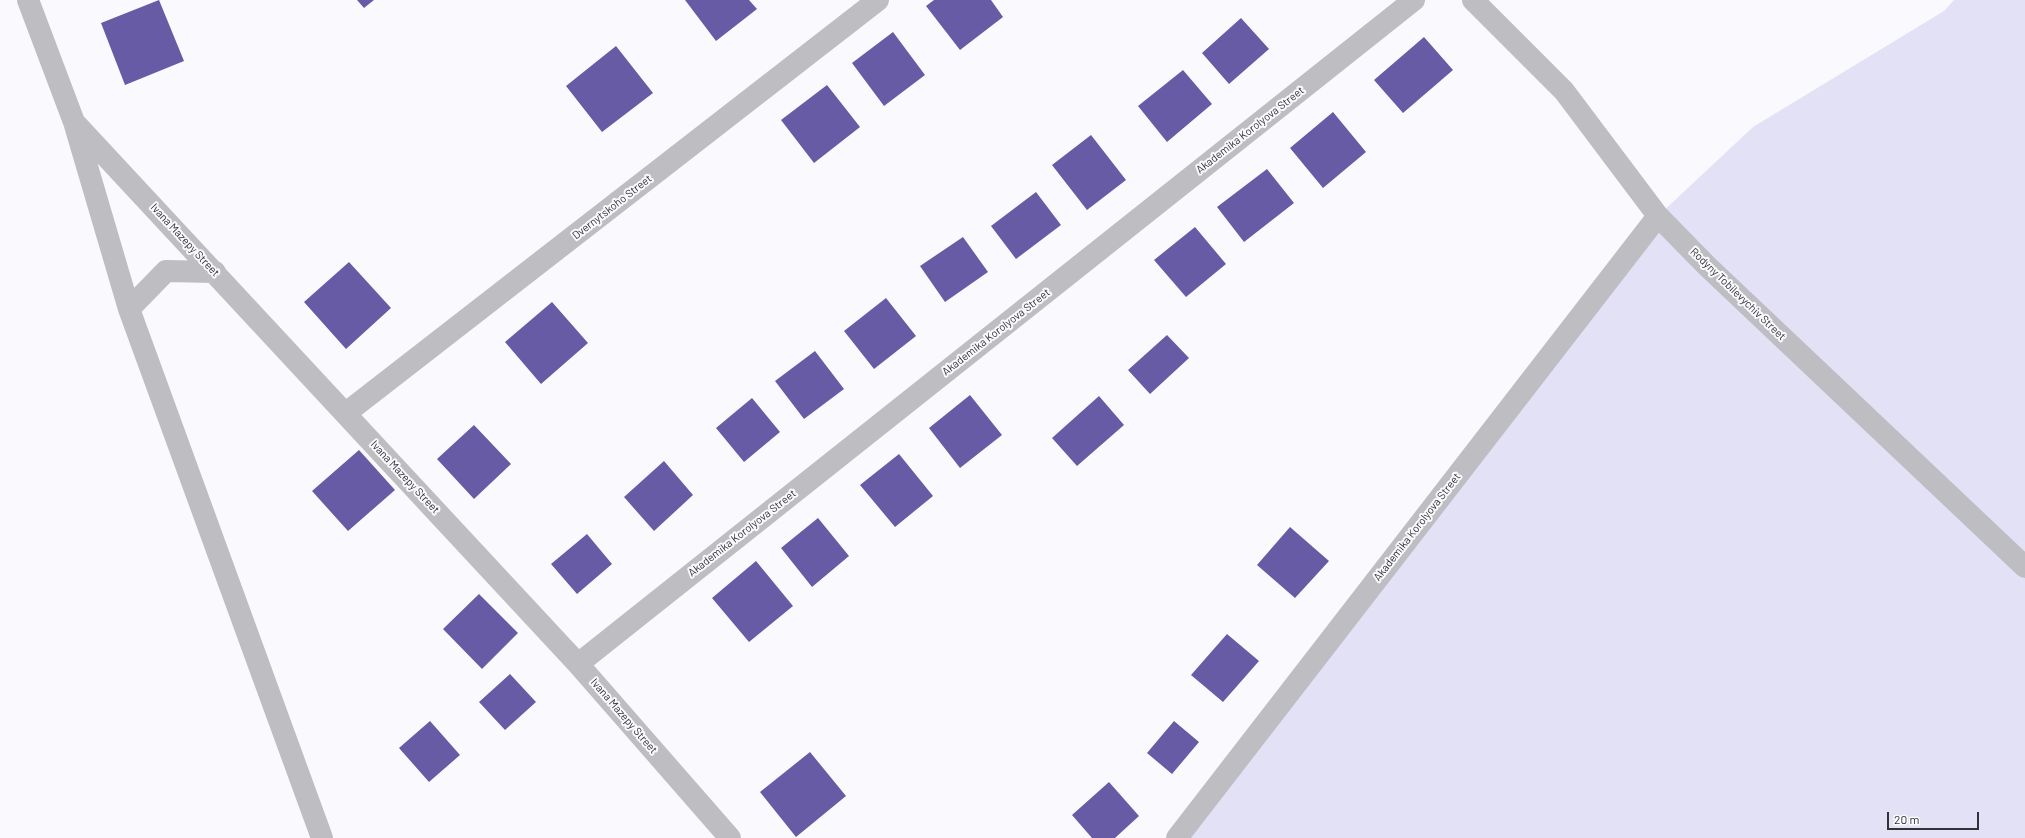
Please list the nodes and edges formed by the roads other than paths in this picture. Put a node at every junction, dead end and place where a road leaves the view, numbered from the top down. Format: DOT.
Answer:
graph roads {
  1 [pos="28,0"];
  2 [pos="878,0"];
  3 [pos="1414,0"];
  4 [pos="1473,0"];
  5 [pos="74,122"];
  6 [pos="1658,216"];
  7 [pos="215,272"];
  8 [pos="129,309"];
  9 [pos="346,413"];
  10 [pos="2025,568"];
  11 [pos="578,664"];
  12 [pos="322,838"];
  13 [pos="730,838"];
  14 [pos="1177,838"];
  1 -- 5 [label="street, Ivana Mazepy Street"];
  2 -- 9 [label="street, Dvernytskoho Street"];
  3 -- 11 [label="street, Akademika Korolyova Street"];
  4 -- 6 [label="street, Rodyny Tobilevychiv Street"];
  5 -- 7 [label="street, Ivana Mazepy Street"];
  5 -- 8 [label="street, Ivana Mazepy Street"];
  6 -- 10 [label="street, Rodyny Tobilevychiv Street"];
  6 -- 14 [label="street, Akademika Korolyova Street"];
  7 -- 8 [label="street"];
  7 -- 9 [label="street, Ivana Mazepy Street"];
  8 -- 12 [label="street, Ivana Mazepy Street"];
  9 -- 11 [label="street, Ivana Mazepy Street"];
  11 -- 13 [label="street, Ivana Mazepy Street"];
}
